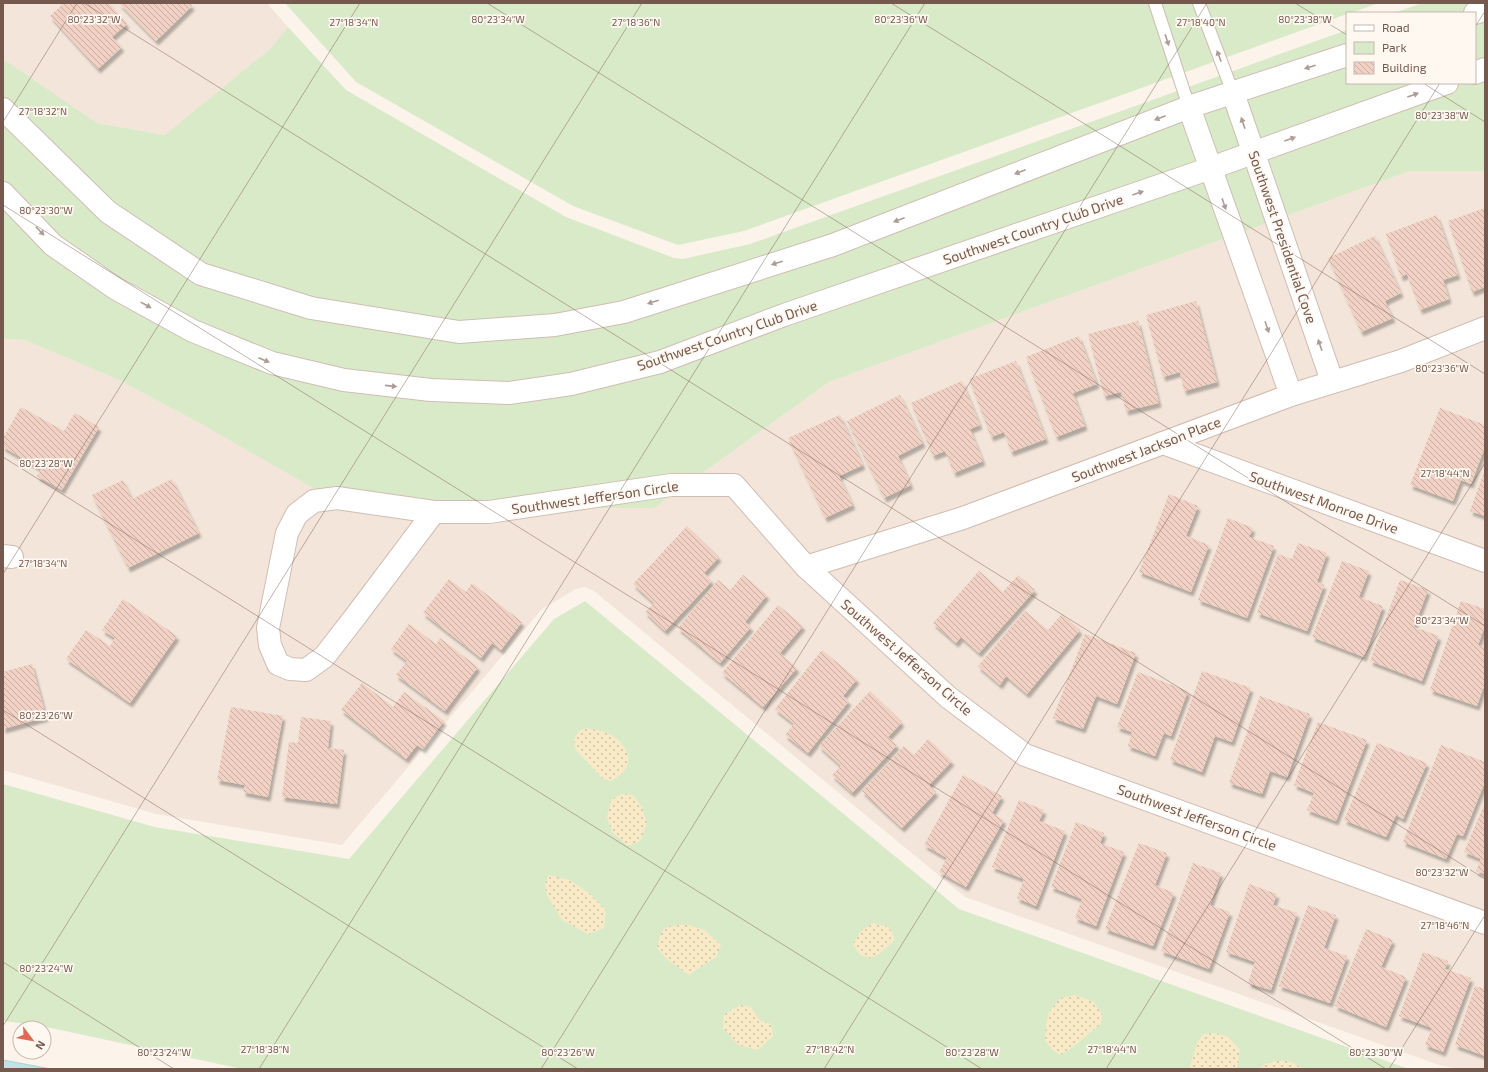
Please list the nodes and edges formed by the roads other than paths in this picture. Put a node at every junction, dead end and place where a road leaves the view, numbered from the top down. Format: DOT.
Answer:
graph roads {
  1 [pos="1155,3"];
  2 [pos="1200,3"];
  3 [pos="1346,55"];
  4 [pos="1444,84"];
  5 [pos="1233,93"];
  6 [pos="1190,107"];
  7 [pos="3,109"];
  8 [pos="1254,152"];
  9 [pos="1211,168"];
  10 [pos="3,193"];
  11 [pos="1485,328"];
  12 [pos="1332,381"];
  13 [pos="1291,395"];
  14 [pos="1163,443"];
  15 [pos="434,512"];
  16 [pos="1485,561"];
  17 [pos="806,567"];
  18 [pos="1485,923"];
  1 -- 6 [label="lane, one-way"];
  5 -- 2 [label="lane, one-way"];
  3 -- 5 [label="street, one-way"];
  8 -- 4 [label="street, Southwest Country Club Drive, one-way"];
  5 -- 6 [label="street"];
  8 -- 5 [label="street, Southwest Presidential Cove, one-way"];
  6 -- 7 [label="street, one-way"];
  6 -- 9 [label="street"];
  8 -- 9 [label="street, Southwest Country Club Drive"];
  12 -- 8 [label="street, Southwest Presidential Cove, one-way"];
  10 -- 9 [label="street, Southwest Country Club Drive, one-way"];
  9 -- 13 [label="street, one-way"];
  11 -- 12 [label="street, Southwest Jackson Place"];
  12 -- 13 [label="street, Southwest Jackson Place"];
  13 -- 14 [label="street, Southwest Jackson Place"];
  14 -- 16 [label="street, Southwest Monroe Drive"];
  14 -- 17 [label="street, Southwest Jackson Place"];
  15 -- 15 [label="street, Southwest Jefferson Circle"];
  15 -- 17 [label="street, Southwest Jefferson Circle"];
  17 -- 18 [label="street, Southwest Jefferson Circle"];
}
